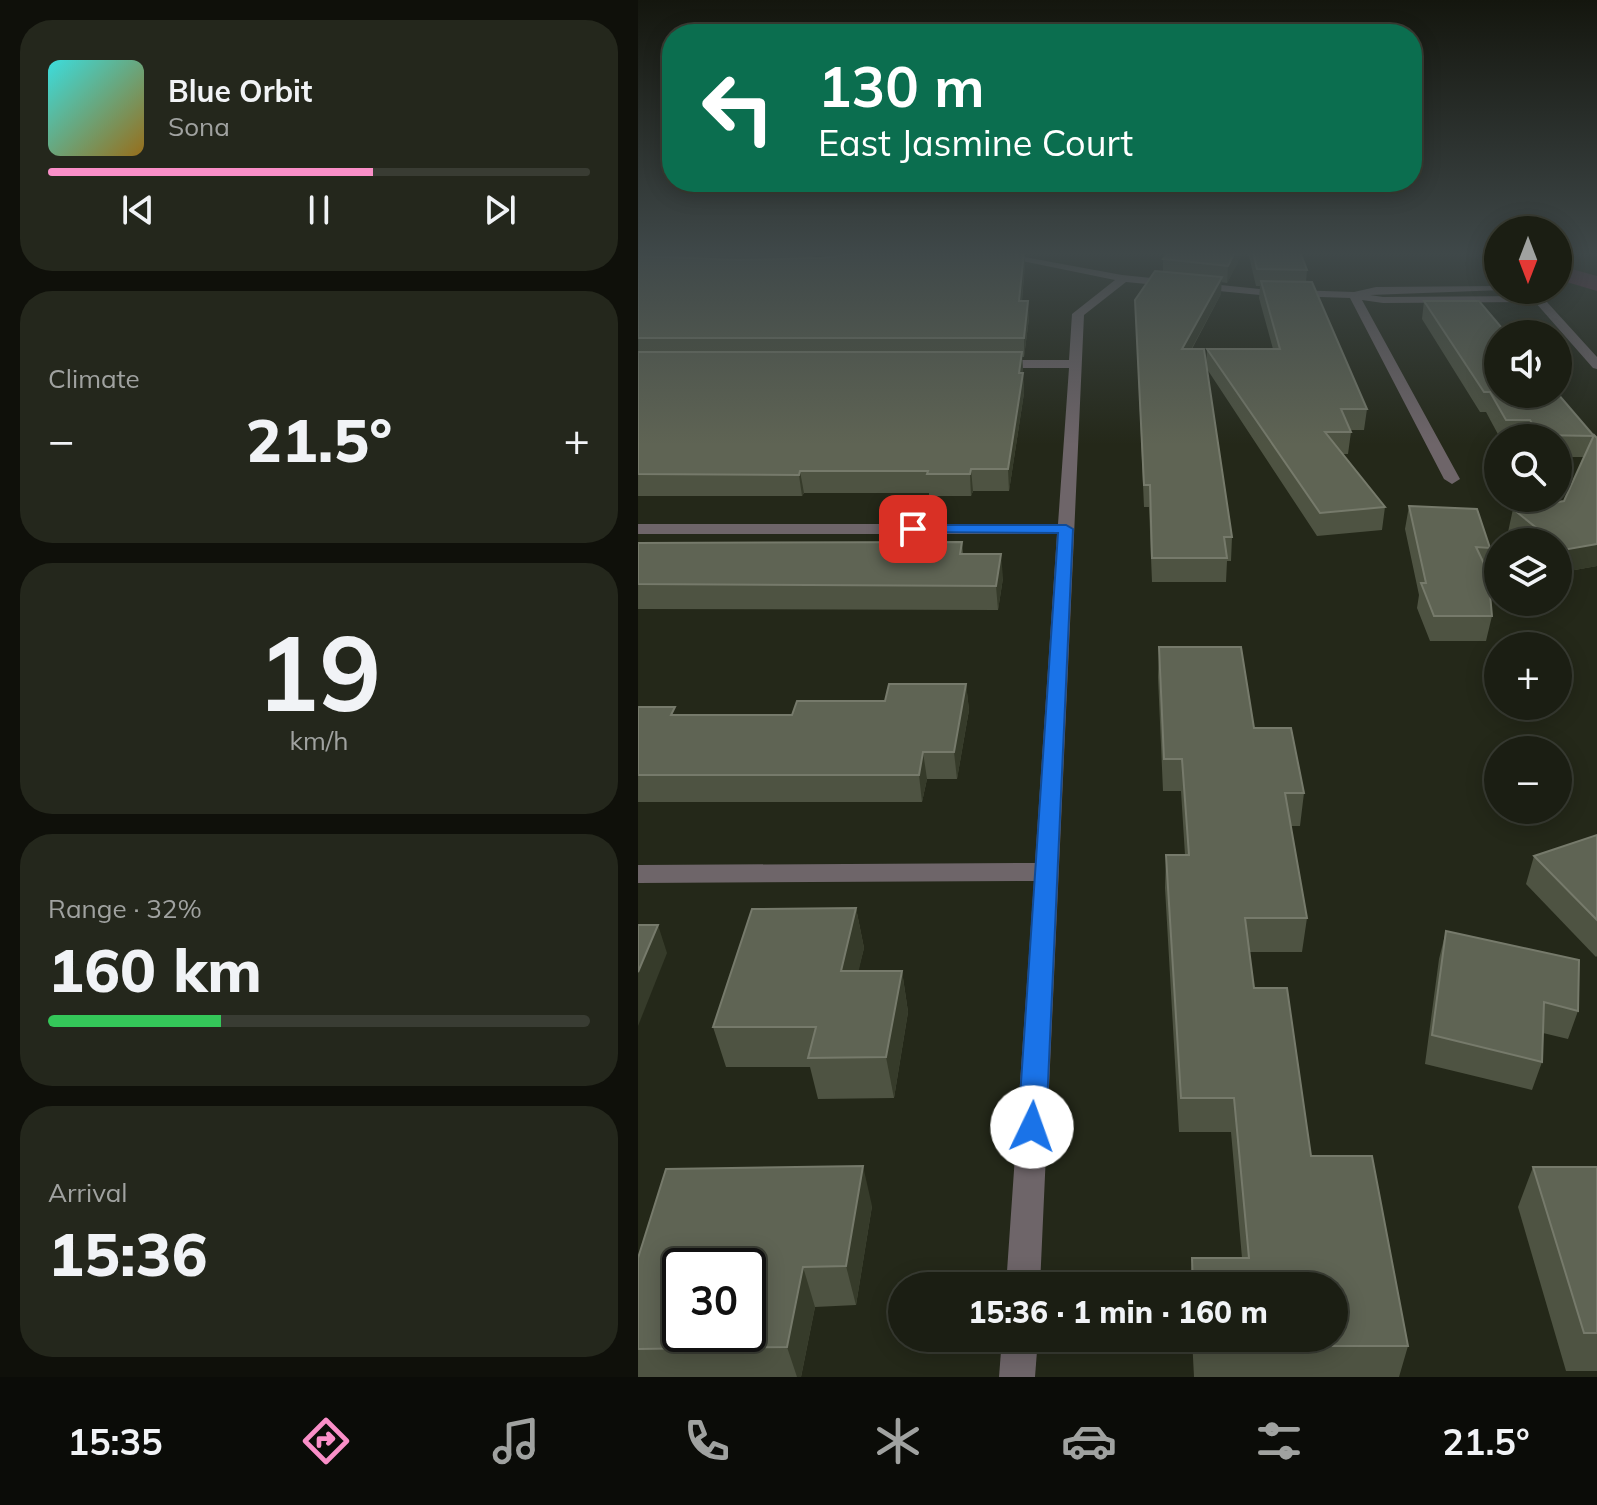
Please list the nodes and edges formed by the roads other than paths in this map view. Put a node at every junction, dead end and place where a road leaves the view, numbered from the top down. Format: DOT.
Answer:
graph roads {
  1 [pos="1078,316"];
  2 [pos="1365,316"];
  3 [pos="1553,316"];
  4 [pos="982,364"];
  5 [pos="1075,364"];
  6 [pos="1597,365"];
  7 [pos="1452,479"];
  8 [pos="638,529"];
  9 [pos="1066,529"];
  10 [pos="1046,872"];
  11 [pos="638,874"];
  12 [pos="1024,1272"];
  13 [pos="1019,1352"];
  14 [pos="1017,1377"];
  1 -- 5 [label="street"];
  2 -- 7 [label="street"];
  3 -- 6 [label="street"];
  4 -- 5 [label="street"];
  5 -- 9 [label="street"];
  8 -- 9 [label="street"];
  9 -- 10 [label="street"];
  10 -- 11 [label="street"];
  10 -- 12 [label="street"];
  13 -- 14 [label="street"];
}
